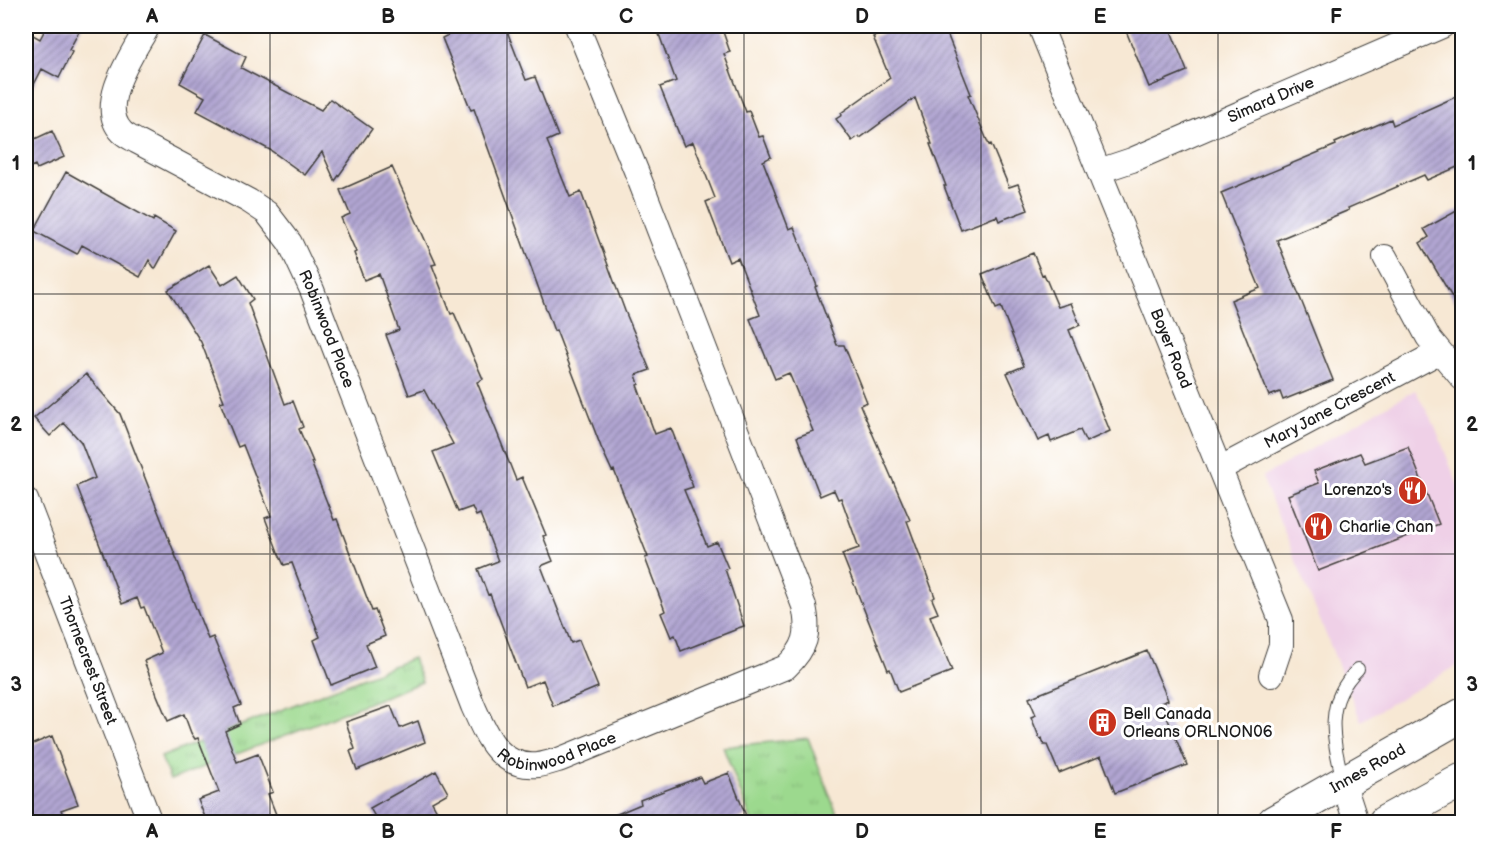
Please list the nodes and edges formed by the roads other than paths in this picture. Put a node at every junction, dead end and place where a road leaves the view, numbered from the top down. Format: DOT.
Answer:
graph roads {
  1 [pos="148,26"];
  2 [pos="577,26"];
  3 [pos="1040,26"];
  4 [pos="1442,26"];
  5 [pos="1099,171"];
  6 [pos="1385,257"];
  7 [pos="1438,352"];
  8 [pos="1462,378"];
  9 [pos="1221,468"];
  10 [pos="26,500"];
  11 [pos="1358,669"];
  12 [pos="1272,675"];
  13 [pos="1462,716"];
  14 [pos="1462,780"];
  15 [pos="1343,782"];
  16 [pos="150,822"];
  17 [pos="1274,822"];
  18 [pos="1356,822"];
  19 [pos="1385,822"];
  1 -- 2 [label="street, Robinwood Place"];
  3 -- 5 [label="street, Boyer Road"];
  4 -- 5 [label="street, Simard Drive"];
  5 -- 9 [label="street, Boyer Road"];
  6 -- 7 [label="street"];
  7 -- 8 [label="street"];
  7 -- 9 [label="street, Mary Jane Crescent"];
  9 -- 12 [label="street, Boyer Road"];
  10 -- 16 [label="street, Thornecrest Street"];
  11 -- 15 [label="lane"];
  13 -- 15 [label="main road, Innes Road"];
  14 -- 19 [label="main road"];
  15 -- 17 [label="main road, Innes Road"];
  15 -- 18 [label="street"];
}
